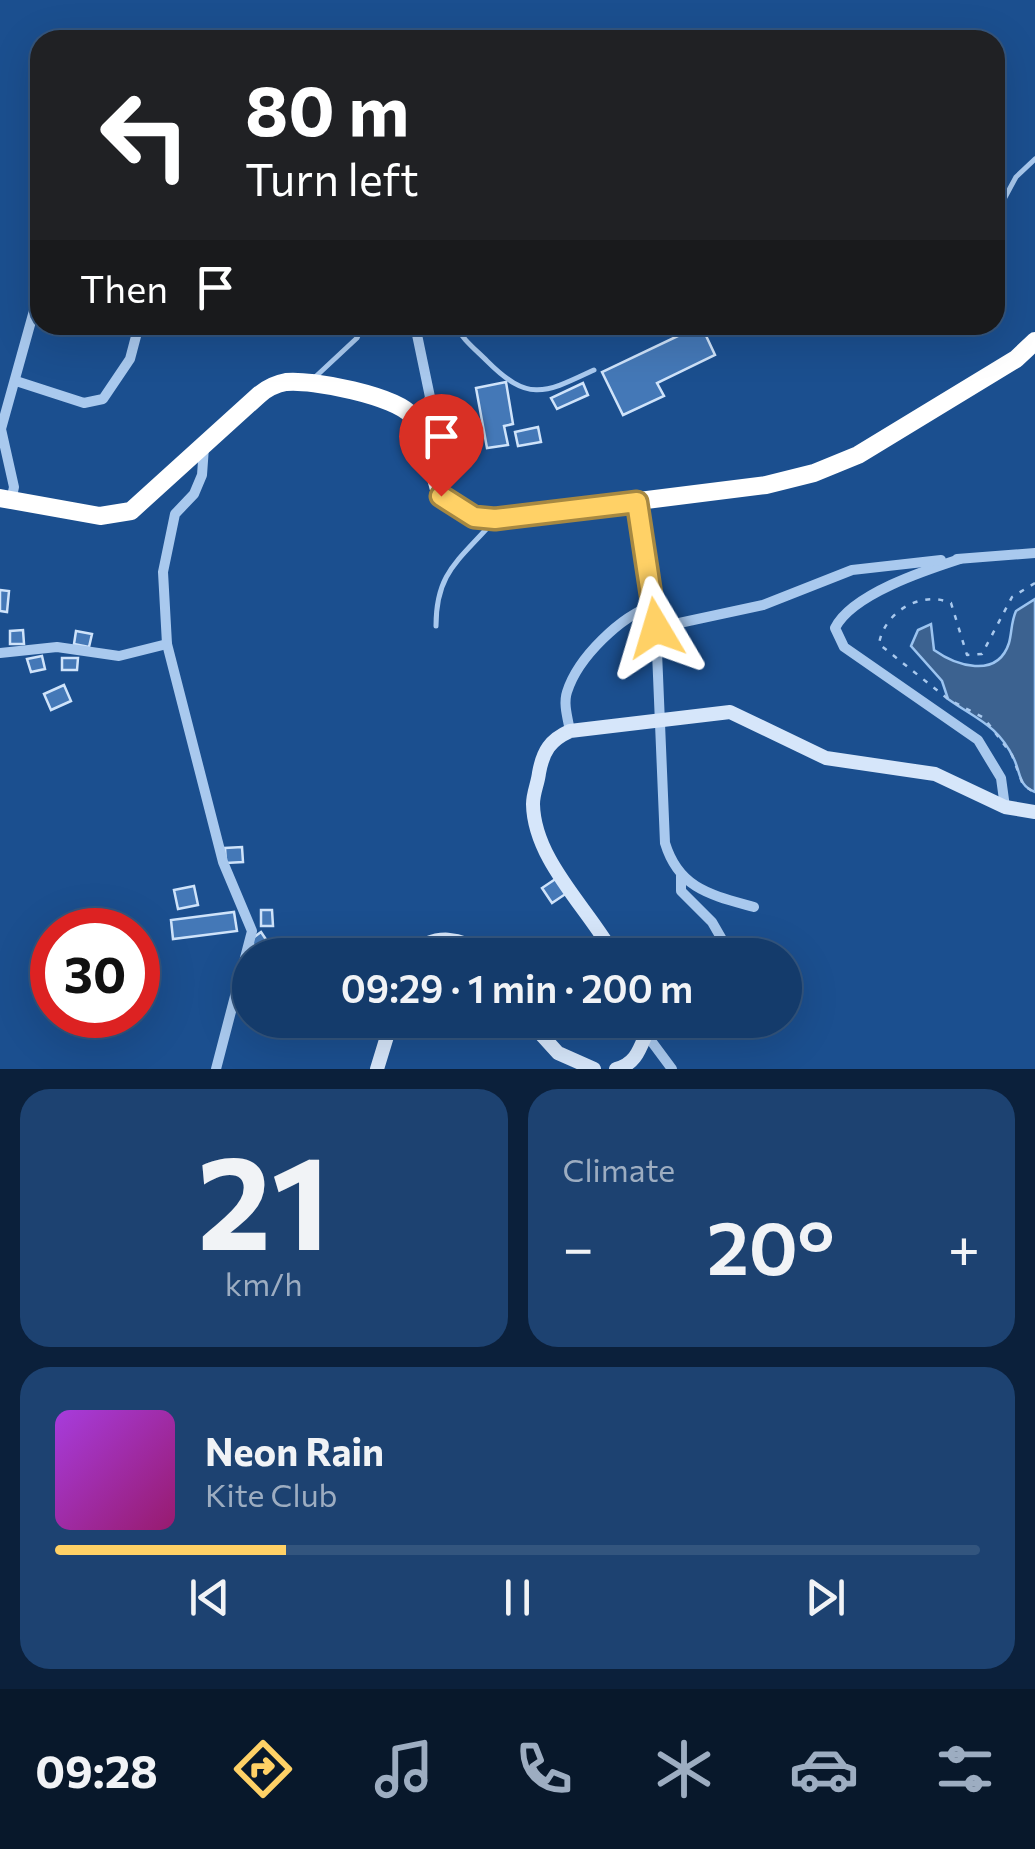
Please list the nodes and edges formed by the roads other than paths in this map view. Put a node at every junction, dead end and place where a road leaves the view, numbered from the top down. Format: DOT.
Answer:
graph roads {
  1 [pos="1035,159"];
  2 [pos="1005,197"];
  3 [pos="30,327"];
  4 [pos="136,335"];
  5 [pos="358,335"];
  6 [pos="418,335"];
  7 [pos="462,335"];
  8 [pos="1035,341"];
  9 [pos="594,370"];
  10 [pos="16,380"];
  11 [pos="312,384"];
  12 [pos="419,426"];
  13 [pos="204,447"];
  14 [pos="6,499"];
  15 [pos="637,502"];
  16 [pos="495,519"];
  17 [pos="1035,553"];
  18 [pos="960,558"];
  19 [pos="870,566"];
  20 [pos="880,590"];
  21 [pos="654,606"];
  22 [pos="436,626"];
  23 [pos="656,628"];
  24 [pos="168,644"];
  25 [pos="0,653"];
  26 [pos="660,720"];
  27 [pos="570,731"];
  28 [pos="1005,806"];
  29 [pos="1035,812"];
  30 [pos="681,876"];
  31 [pos="754,907"];
  32 [pos="603,938"];
  33 [pos="722,938"];
  34 [pos="386,1038"];
  35 [pos="544,1038"];
  36 [pos="641,1038"];
  37 [pos="651,1038"];
  38 [pos="216,1069"];
  39 [pos="377,1069"];
  40 [pos="594,1069"];
  41 [pos="616,1069"];
  42 [pos="672,1069"];
  1 -- 2 [label="lane"];
  3 -- 10 [label="street"];
  4 -- 10 [label="street"];
  5 -- 11 [label="lane"];
  6 -- 12 [label="street"];
  7 -- 9 [label="lane"];
  8 -- 15 [label="highway"];
  10 -- 14 [label="street"];
  11 -- 12 [label="highway"];
  11 -- 13 [label="highway"];
  12 -- 16 [label="highway"];
  13 -- 14 [label="highway"];
  13 -- 24 [label="street"];
  15 -- 16 [label="highway"];
  15 -- 21 [label="street"];
  16 -- 22 [label="lane"];
  17 -- 18 [label="street"];
  18 -- 19 [label="street"];
  18 -- 20 [label="street"];
  19 -- 20 [label="street"];
  19 -- 23 [label="street"];
  20 -- 28 [label="street"];
  21 -- 23 [label="street"];
  21 -- 27 [label="street"];
  23 -- 26 [label="street"];
  24 -- 25 [label="street"];
  24 -- 38 [label="street"];
  26 -- 27 [label="street"];
  26 -- 28 [label="street"];
  26 -- 30 [label="street"];
  27 -- 32 [label="street"];
  28 -- 29 [label="street"];
  30 -- 31 [label="street"];
  30 -- 33 [label="street"];
  34 -- 39 [label="street"];
  35 -- 40 [label="street"];
  36 -- 41 [label="street"];
  37 -- 42 [label="street"];
}
